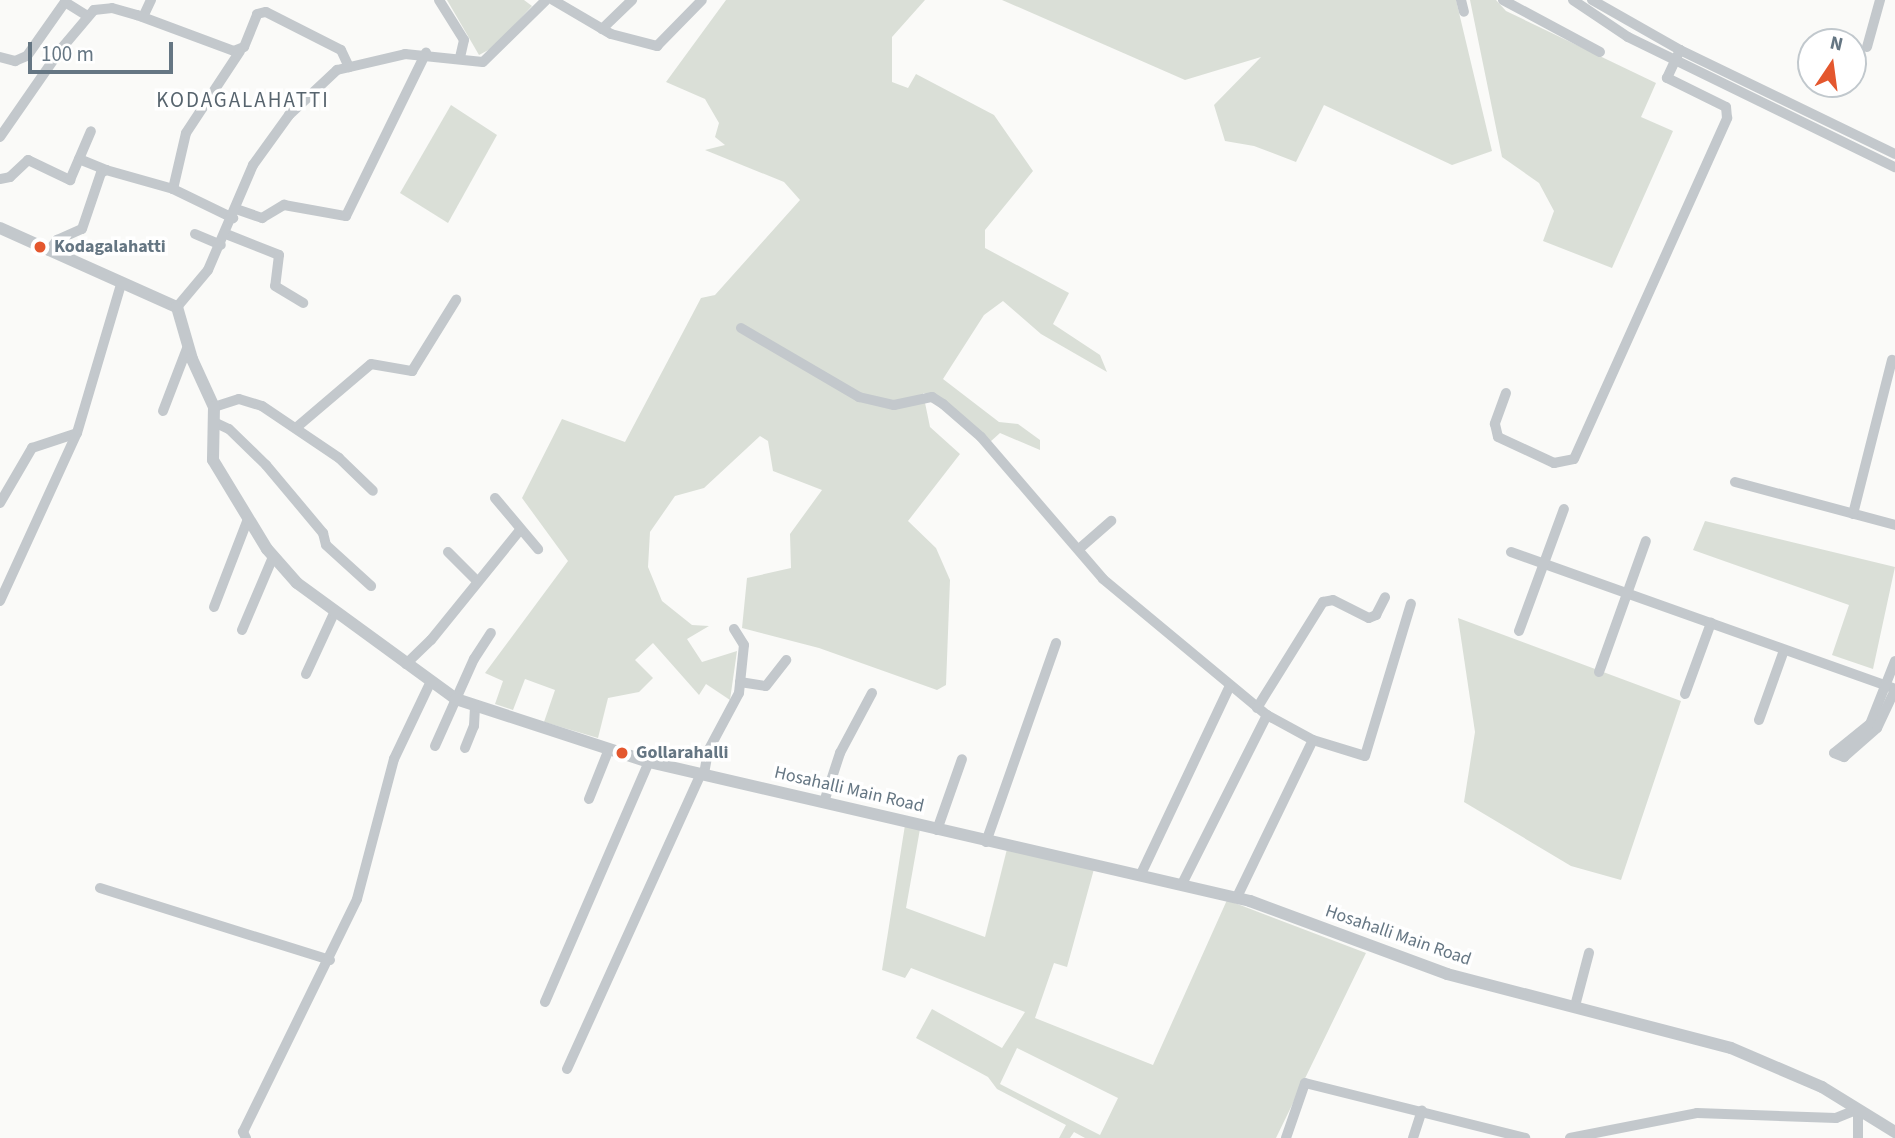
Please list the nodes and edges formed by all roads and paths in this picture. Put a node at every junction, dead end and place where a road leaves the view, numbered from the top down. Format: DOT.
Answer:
graph roads {
  1 [pos="151,0"];
  2 [pos="439,0"];
  3 [pos="546,0"];
  4 [pos="553,0"];
  5 [pos="632,0"];
  6 [pos="702,0"];
  7 [pos="1461,0"];
  8 [pos="1503,0"];
  9 [pos="1573,0"];
  10 [pos="1592,0"];
  11 [pos="1880,0"];
  12 [pos="65,1"];
  13 [pos="1464,12"];
  14 [pos="87,16"];
  15 [pos="144,17"];
  16 [pos="602,29"];
  17 [pos="1867,47"];
  18 [pos="240,51"];
  19 [pos="1600,52"];
  20 [pos="426,53"];
  21 [pos="1677,54"];
  22 [pos="0,57"];
  23 [pos="460,58"];
  24 [pos="349,66"];
  25 [pos="91,131"];
  26 [pos="0,137"];
  27 [pos="1895,154"];
  28 [pos="79,159"];
  29 [pos="1895,167"];
  30 [pos="106,170"];
  31 [pos="0,179"];
  32 [pos="173,189"];
  33 [pos="235,213"];
  34 [pos="0,228"];
  35 [pos="195,234"];
  36 [pos="226,234"];
  37 [pos="221,245"];
  38 [pos="49,251"];
  39 [pos="121,284"];
  40 [pos="457,300"];
  41 [pos="303,303"];
  42 [pos="177,307"];
  43 [pos="741,328"];
  44 [pos="188,346"];
  45 [pos="1892,360"];
  46 [pos="1506,393"];
  47 [pos="214,407"];
  48 [pos="163,411"];
  49 [pos="216,423"];
  50 [pos="297,427"];
  51 [pos="77,433"];
  52 [pos="1735,482"];
  53 [pos="373,491"];
  54 [pos="495,498"];
  55 [pos="0,503"];
  56 [pos="1564,509"];
  57 [pos="1853,513"];
  58 [pos="248,519"];
  59 [pos="1111,521"];
  60 [pos="1895,525"];
  61 [pos="520,530"];
  62 [pos="1646,541"];
  63 [pos="538,549"];
  64 [pos="1079,549"];
  65 [pos="1511,551"];
  66 [pos="448,552"];
  67 [pos="273,557"];
  68 [pos="1544,563"];
  69 [pos="477,581"];
  70 [pos="371,586"];
  71 [pos="1627,593"];
  72 [pos="1385,597"];
  73 [pos="0,601"];
  74 [pos="1411,604"];
  75 [pos="214,607"];
  76 [pos="335,611"];
  77 [pos="1711,623"];
  78 [pos="734,629"];
  79 [pos="242,630"];
  80 [pos="1520,631"];
  81 [pos="491,633"];
  82 [pos="1056,643"];
  83 [pos="1784,650"];
  84 [pos="786,660"];
  85 [pos="1895,662"];
  86 [pos="406,664"];
  87 [pos="1599,672"];
  88 [pos="306,674"];
  89 [pos="430,681"];
  90 [pos="740,682"];
  91 [pos="1230,686"];
  92 [pos="1893,689"];
  93 [pos="872,693"];
  94 [pos="1685,694"];
  95 [pos="456,699"];
  96 [pos="475,706"];
  97 [pos="1257,708"];
  98 [pos="1267,715"];
  99 [pos="1759,720"];
  100 [pos="1313,740"];
  101 [pos="435,746"];
  102 [pos="465,748"];
  103 [pos="609,750"];
  104 [pos="1839,755"];
  105 [pos="962,759"];
  106 [pos="649,762"];
  107 [pos="702,774"];
  108 [pos="589,799"];
  109 [pos="824,802"];
  110 [pos="937,830"];
  111 [pos="986,842"];
  112 [pos="1141,874"];
  113 [pos="1182,884"];
  114 [pos="100,888"];
  115 [pos="1237,897"];
  116 [pos="1589,953"];
  117 [pos="330,960"];
  118 [pos="545,1002"];
  119 [pos="1575,1006"];
  120 [pos="567,1069"];
  121 [pos="1422,1110"];
  122 [pos="1858,1110"];
  123 [pos="1895,1132"];
  124 [pos="1470,1133"];
  125 [pos="1604,1135"];
  126 [pos="246,1138"];
  127 [pos="1286,1138"];
  128 [pos="1413,1138"];
  129 [pos="1525,1138"];
  130 [pos="1570,1138"];
  131 [pos="1858,1138"];
  1 -- 15 [label="street"];
  2 -- 23 [label="street"];
  3 -- 23 [label="street"];
  4 -- 16 [label="street"];
  5 -- 16 [label="street"];
  6 -- 16 [label="street"];
  7 -- 13 [label="street"];
  8 -- 19 [label="street"];
  9 -- 21 [label="street"];
  10 -- 21 [label="street"];
  11 -- 17 [label="street"];
  12 -- 14 [label="street"];
  12 -- 22 [label="street"];
  14 -- 15 [label="street"];
  14 -- 26 [label="street"];
  15 -- 18 [label="street"];
  18 -- 24 [label="street"];
  18 -- 32 [label="street"];
  20 -- 23 [label="street"];
  20 -- 24 [label="street"];
  20 -- 33 [label="street"];
  21 -- 27 [label="street"];
  21 -- 29 [label="street"];
  21 -- 46 [label="street"];
  24 -- 33 [label="street"];
  25 -- 28 [label="street"];
  28 -- 30 [label="street"];
  28 -- 31 [label="street"];
  30 -- 32 [label="street"];
  30 -- 38 [label="street"];
  32 -- 33 [label="street"];
  33 -- 36 [label="street"];
  34 -- 38 [label="street"];
  35 -- 37 [label="street"];
  36 -- 37 [label="street"];
  36 -- 41 [label="street"];
  37 -- 42 [label="street"];
  38 -- 39 [label="street"];
  39 -- 42 [label="street"];
  39 -- 51 [label="street"];
  40 -- 50 [label="street"];
  42 -- 44 [label="street, Hosahalli Main Road"];
  43 -- 64 [label="street"];
  44 -- 47 [label="street, Hosahalli Main Road"];
  44 -- 48 [label="street"];
  45 -- 57 [label="street"];
  47 -- 49 [label="street, Hosahalli Main Road"];
  47 -- 50 [label="street"];
  49 -- 58 [label="street, Hosahalli Main Road"];
  49 -- 70 [label="street"];
  50 -- 53 [label="street"];
  51 -- 55 [label="street"];
  51 -- 73 [label="street"];
  52 -- 57 [label="street"];
  54 -- 61 [label="street"];
  56 -- 68 [label="street"];
  57 -- 60 [label="street"];
  58 -- 67 [label="street, Hosahalli Main Road"];
  58 -- 75 [label="street"];
  59 -- 64 [label="street"];
  61 -- 63 [label="street"];
  61 -- 69 [label="street"];
  62 -- 71 [label="street"];
  64 -- 91 [label="street"];
  65 -- 68 [label="street"];
  66 -- 69 [label="street"];
  67 -- 76 [label="street, Hosahalli Main Road"];
  67 -- 79 [label="street"];
  68 -- 71 [label="street"];
  68 -- 80 [label="street"];
  69 -- 86 [label="street"];
  71 -- 77 [label="street"];
  71 -- 87 [label="street"];
  72 -- 97 [label="street"];
  74 -- 100 [label="street"];
  76 -- 86 [label="street, Hosahalli Main Road"];
  76 -- 88 [label="street"];
  77 -- 83 [label="street"];
  77 -- 94 [label="street"];
  78 -- 90 [label="street"];
  81 -- 95 [label="street"];
  82 -- 111 [label="street"];
  83 -- 92 [label="street"];
  83 -- 99 [label="street"];
  84 -- 90 [label="street"];
  85 -- 92 [label="street"];
  86 -- 89 [label="street, Hosahalli Main Road"];
  89 -- 95 [label="street, Hosahalli Main Road"];
  89 -- 117 [label="street"];
  90 -- 107 [label="street"];
  91 -- 97 [label="street"];
  91 -- 112 [label="street"];
  92 -- 104 [label="street"];
  93 -- 109 [label="street"];
  95 -- 96 [label="street, Hosahalli Main Road"];
  95 -- 101 [label="street"];
  96 -- 102 [label="street"];
  96 -- 103 [label="street, Hosahalli Main Road"];
  97 -- 98 [label="street"];
  98 -- 100 [label="street"];
  98 -- 113 [label="street"];
  100 -- 115 [label="street"];
  103 -- 106 [label="street, Hosahalli Main Road"];
  103 -- 108 [label="street"];
  105 -- 110 [label="street"];
  106 -- 107 [label="street, Hosahalli Main Road"];
  106 -- 118 [label="street"];
  107 -- 109 [label="street, Hosahalli Main Road"];
  107 -- 120 [label="street"];
  109 -- 110 [label="street, Hosahalli Main Road"];
  110 -- 111 [label="street, Hosahalli Main Road"];
  111 -- 112 [label="street, Hosahalli Main Road"];
  112 -- 113 [label="street, Hosahalli Main Road"];
  113 -- 115 [label="street, Hosahalli Main Road"];
  114 -- 117 [label="street"];
  115 -- 119 [label="street, Hosahalli Main Road"];
  116 -- 119 [label="street"];
  117 -- 126 [label="street"];
  119 -- 122 [label="street, Hosahalli Main Road"];
  121 -- 124 [label="street"];
  121 -- 127 [label="street"];
  121 -- 128 [label="street"];
  122 -- 123 [label="street, Hosahalli Main Road"];
  122 -- 125 [label="street"];
  122 -- 131 [label="street"];
  124 -- 129 [label="street"];
  125 -- 130 [label="street"];
}
